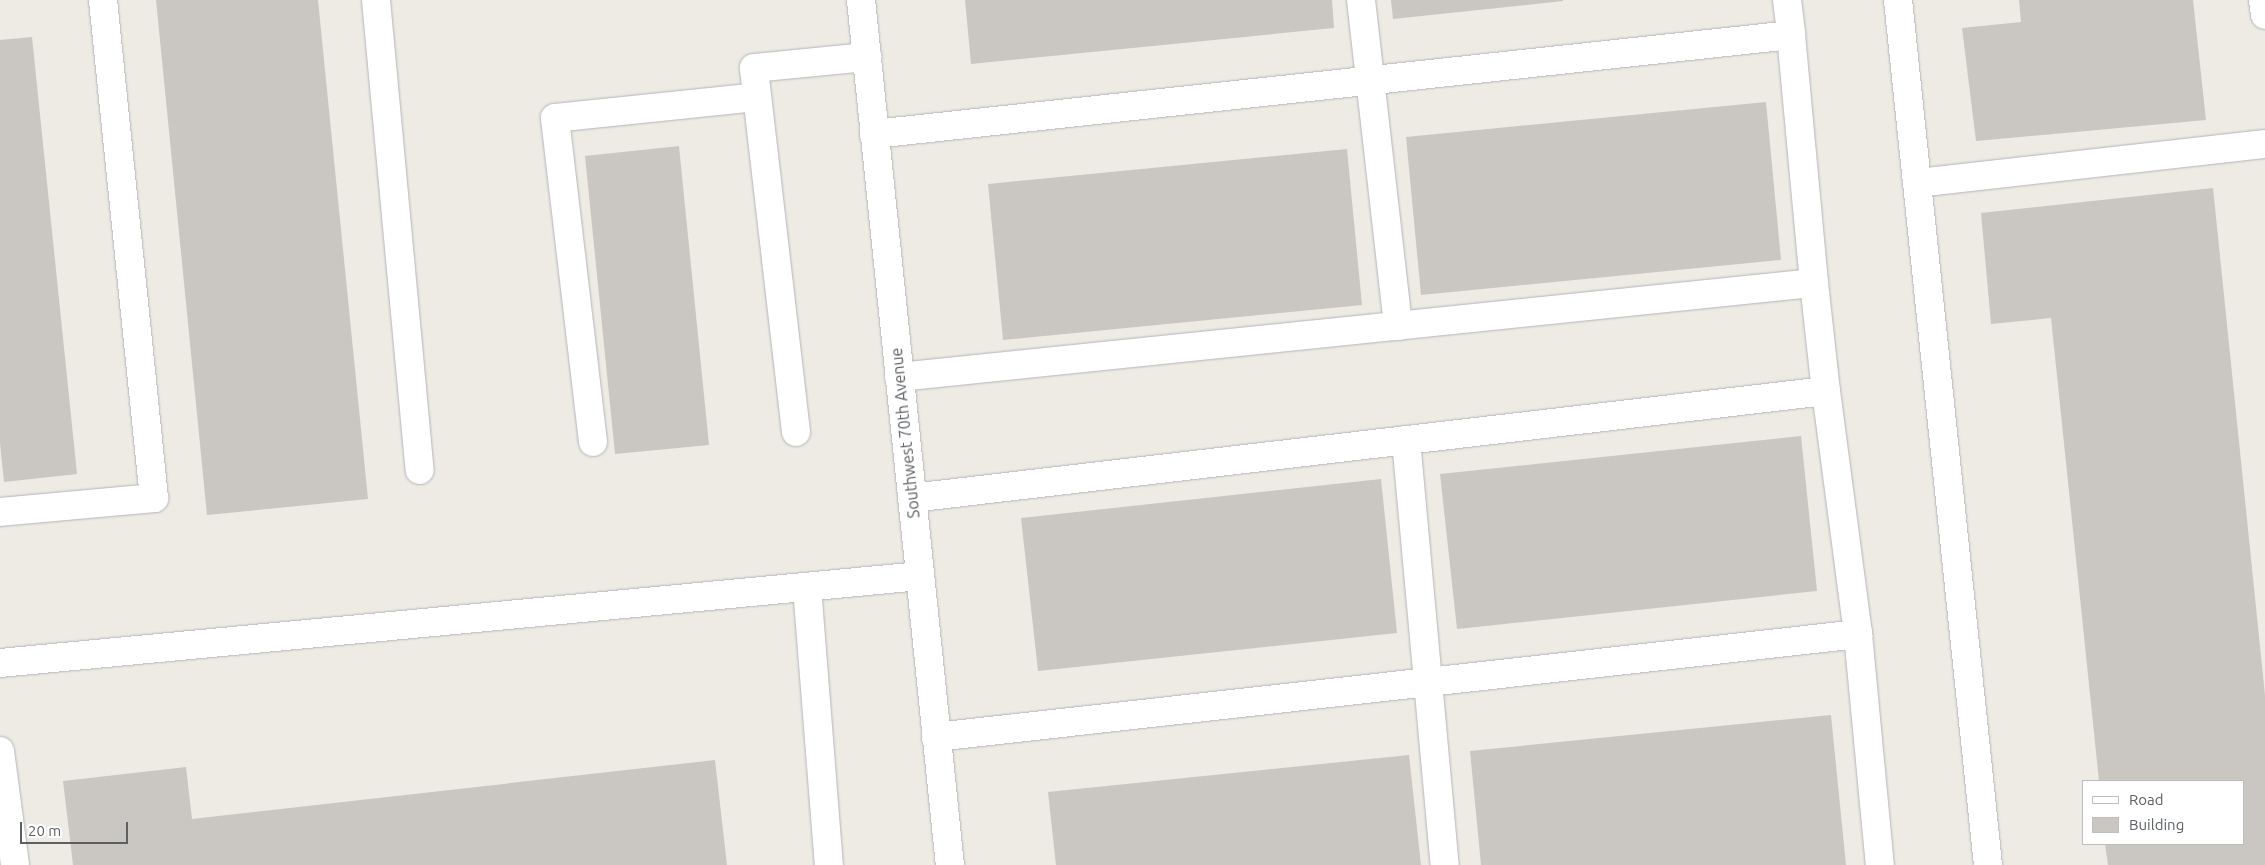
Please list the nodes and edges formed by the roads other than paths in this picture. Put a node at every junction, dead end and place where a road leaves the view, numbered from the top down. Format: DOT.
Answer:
graph roads {
  1 [pos="103,0"];
  2 [pos="376,0"];
  3 [pos="861,0"];
  4 [pos="1361,0"];
  5 [pos="1787,0"];
  6 [pos="1898,0"];
  7 [pos="2264,0"];
  8 [pos="2265,15"];
  9 [pos="1792,36"];
  10 [pos="866,57"];
  11 [pos="1369,81"];
  12 [pos="757,97"];
  13 [pos="874,134"];
  14 [pos="2265,144"];
  15 [pos="1917,183"];
  16 [pos="1814,284"];
  17 [pos="1398,326"];
  18 [pos="899,377"];
  19 [pos="1826,391"];
  20 [pos="796,432"];
  21 [pos="1406,440"];
  22 [pos="593,442"];
  23 [pos="420,470"];
  24 [pos="912,498"];
  25 [pos="0,512"];
  26 [pos="920,576"];
  27 [pos="806,587"];
  28 [pos="1858,634"];
  29 [pos="0,663"];
  30 [pos="1428,682"];
  31 [pos="936,736"];
  32 [pos="0,751"];
  33 [pos="15,865"];
  34 [pos="829,865"];
  35 [pos="950,865"];
  36 [pos="1445,865"];
  37 [pos="1880,865"];
  38 [pos="1988,865"];
  1 -- 25 [label="street"];
  2 -- 23 [label="street"];
  3 -- 10 [label="street, Southwest 70th Avenue"];
  4 -- 11 [label="street"];
  5 -- 9 [label="street"];
  6 -- 15 [label="street"];
  7 -- 8 [label="street"];
  9 -- 11 [label="street"];
  9 -- 16 [label="street"];
  10 -- 12 [label="street"];
  10 -- 13 [label="street, Southwest 70th Avenue"];
  11 -- 13 [label="street"];
  11 -- 17 [label="street"];
  12 -- 20 [label="street"];
  12 -- 22 [label="street"];
  13 -- 18 [label="street, Southwest 70th Avenue"];
  14 -- 15 [label="street"];
  15 -- 38 [label="street"];
  16 -- 17 [label="street"];
  16 -- 19 [label="street"];
  17 -- 18 [label="street"];
  18 -- 24 [label="street, Southwest 70th Avenue"];
  19 -- 21 [label="street"];
  19 -- 28 [label="street"];
  21 -- 24 [label="street"];
  21 -- 30 [label="street"];
  24 -- 26 [label="street, Southwest 70th Avenue"];
  26 -- 27 [label="street"];
  26 -- 31 [label="street, Southwest 70th Avenue"];
  27 -- 29 [label="street"];
  27 -- 34 [label="street"];
  28 -- 30 [label="street"];
  28 -- 37 [label="street"];
  30 -- 31 [label="street"];
  30 -- 36 [label="street"];
  31 -- 35 [label="street, Southwest 70th Avenue"];
  32 -- 33 [label="street"];
}
